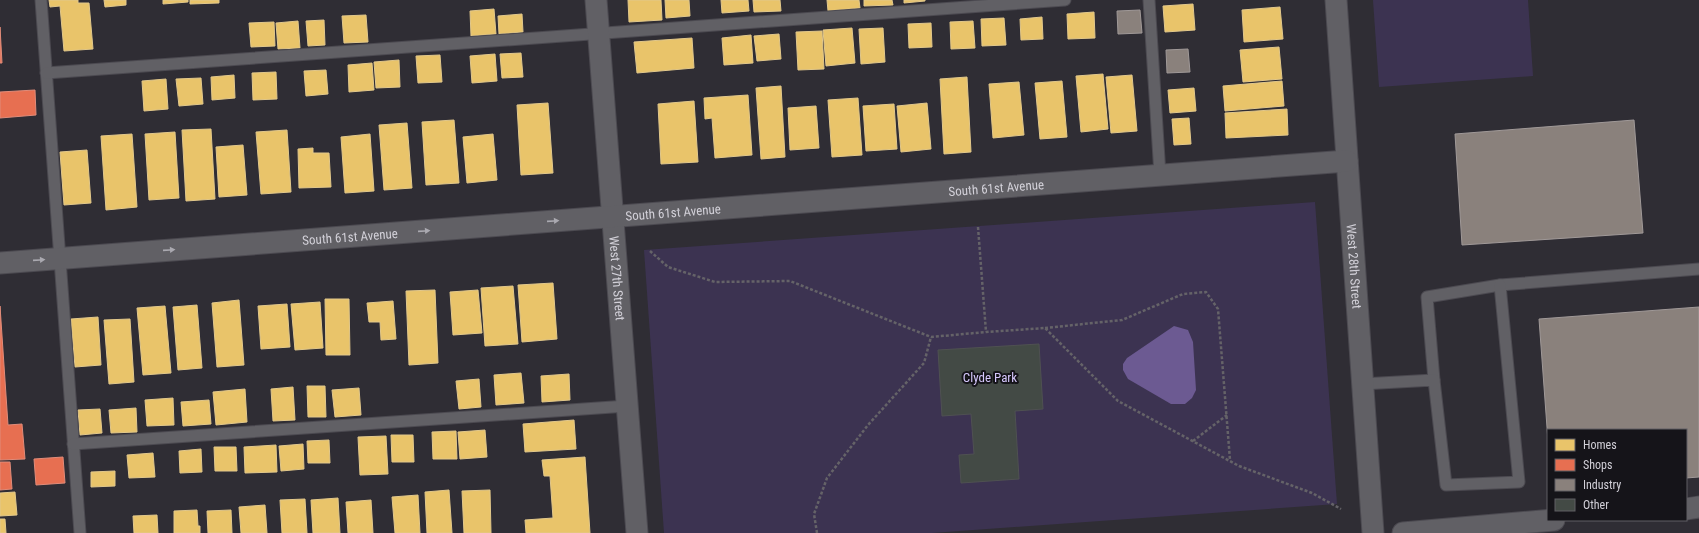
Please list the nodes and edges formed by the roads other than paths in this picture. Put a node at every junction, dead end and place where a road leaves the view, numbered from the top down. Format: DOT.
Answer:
graph roads {
  1 [pos="41,0"];
  2 [pos="596,0"];
  3 [pos="1065,0"];
  4 [pos="1149,0"];
  5 [pos="1336,0"];
  6 [pos="599,34"];
  7 [pos="46,73"];
  8 [pos="1347,161"];
  9 [pos="1160,175"];
  10 [pos="613,216"];
  11 [pos="60,258"];
  12 [pos="0,263"];
  13 [pos="1699,269"];
  14 [pos="1500,285"];
  15 [pos="1434,380"];
  16 [pos="1362,384"];
  17 [pos="627,406"];
  18 [pos="74,444"];
  19 [pos="1699,508"];
  20 [pos="1687,509"];
  21 [pos="1547,521"];
  22 [pos="80,533"];
  23 [pos="637,533"];
  24 [pos="1373,533"];
  25 [pos="1403,533"];
  1 -- 7 [label="lane"];
  2 -- 6 [label="street, West 27th Street"];
  3 -- 6 [label="lane"];
  4 -- 9 [label="lane"];
  5 -- 8 [label="street, West 28th Street"];
  6 -- 7 [label="lane"];
  6 -- 10 [label="street, West 27th Street"];
  7 -- 11 [label="lane"];
  8 -- 9 [label="street, South 61st Avenue"];
  8 -- 16 [label="street, West 28th Street"];
  9 -- 10 [label="street, South 61st Avenue"];
  11 -- 10 [label="street, South 61st Avenue, one-way"];
  10 -- 17 [label="street, West 27th Street"];
  12 -- 11 [label="street, South 61st Avenue, one-way"];
  11 -- 18 [label="lane"];
  13 -- 14 [label="lane"];
  14 -- 15 [label="lane"];
  14 -- 15 [label="lane"];
  15 -- 16 [label="lane"];
  16 -- 24 [label="street, West 28th Street"];
  17 -- 18 [label="lane"];
  17 -- 23 [label="street, West 27th Street"];
  18 -- 22 [label="lane"];
  19 -- 20 [label="street"];
  21 -- 25 [label="street"];
}
